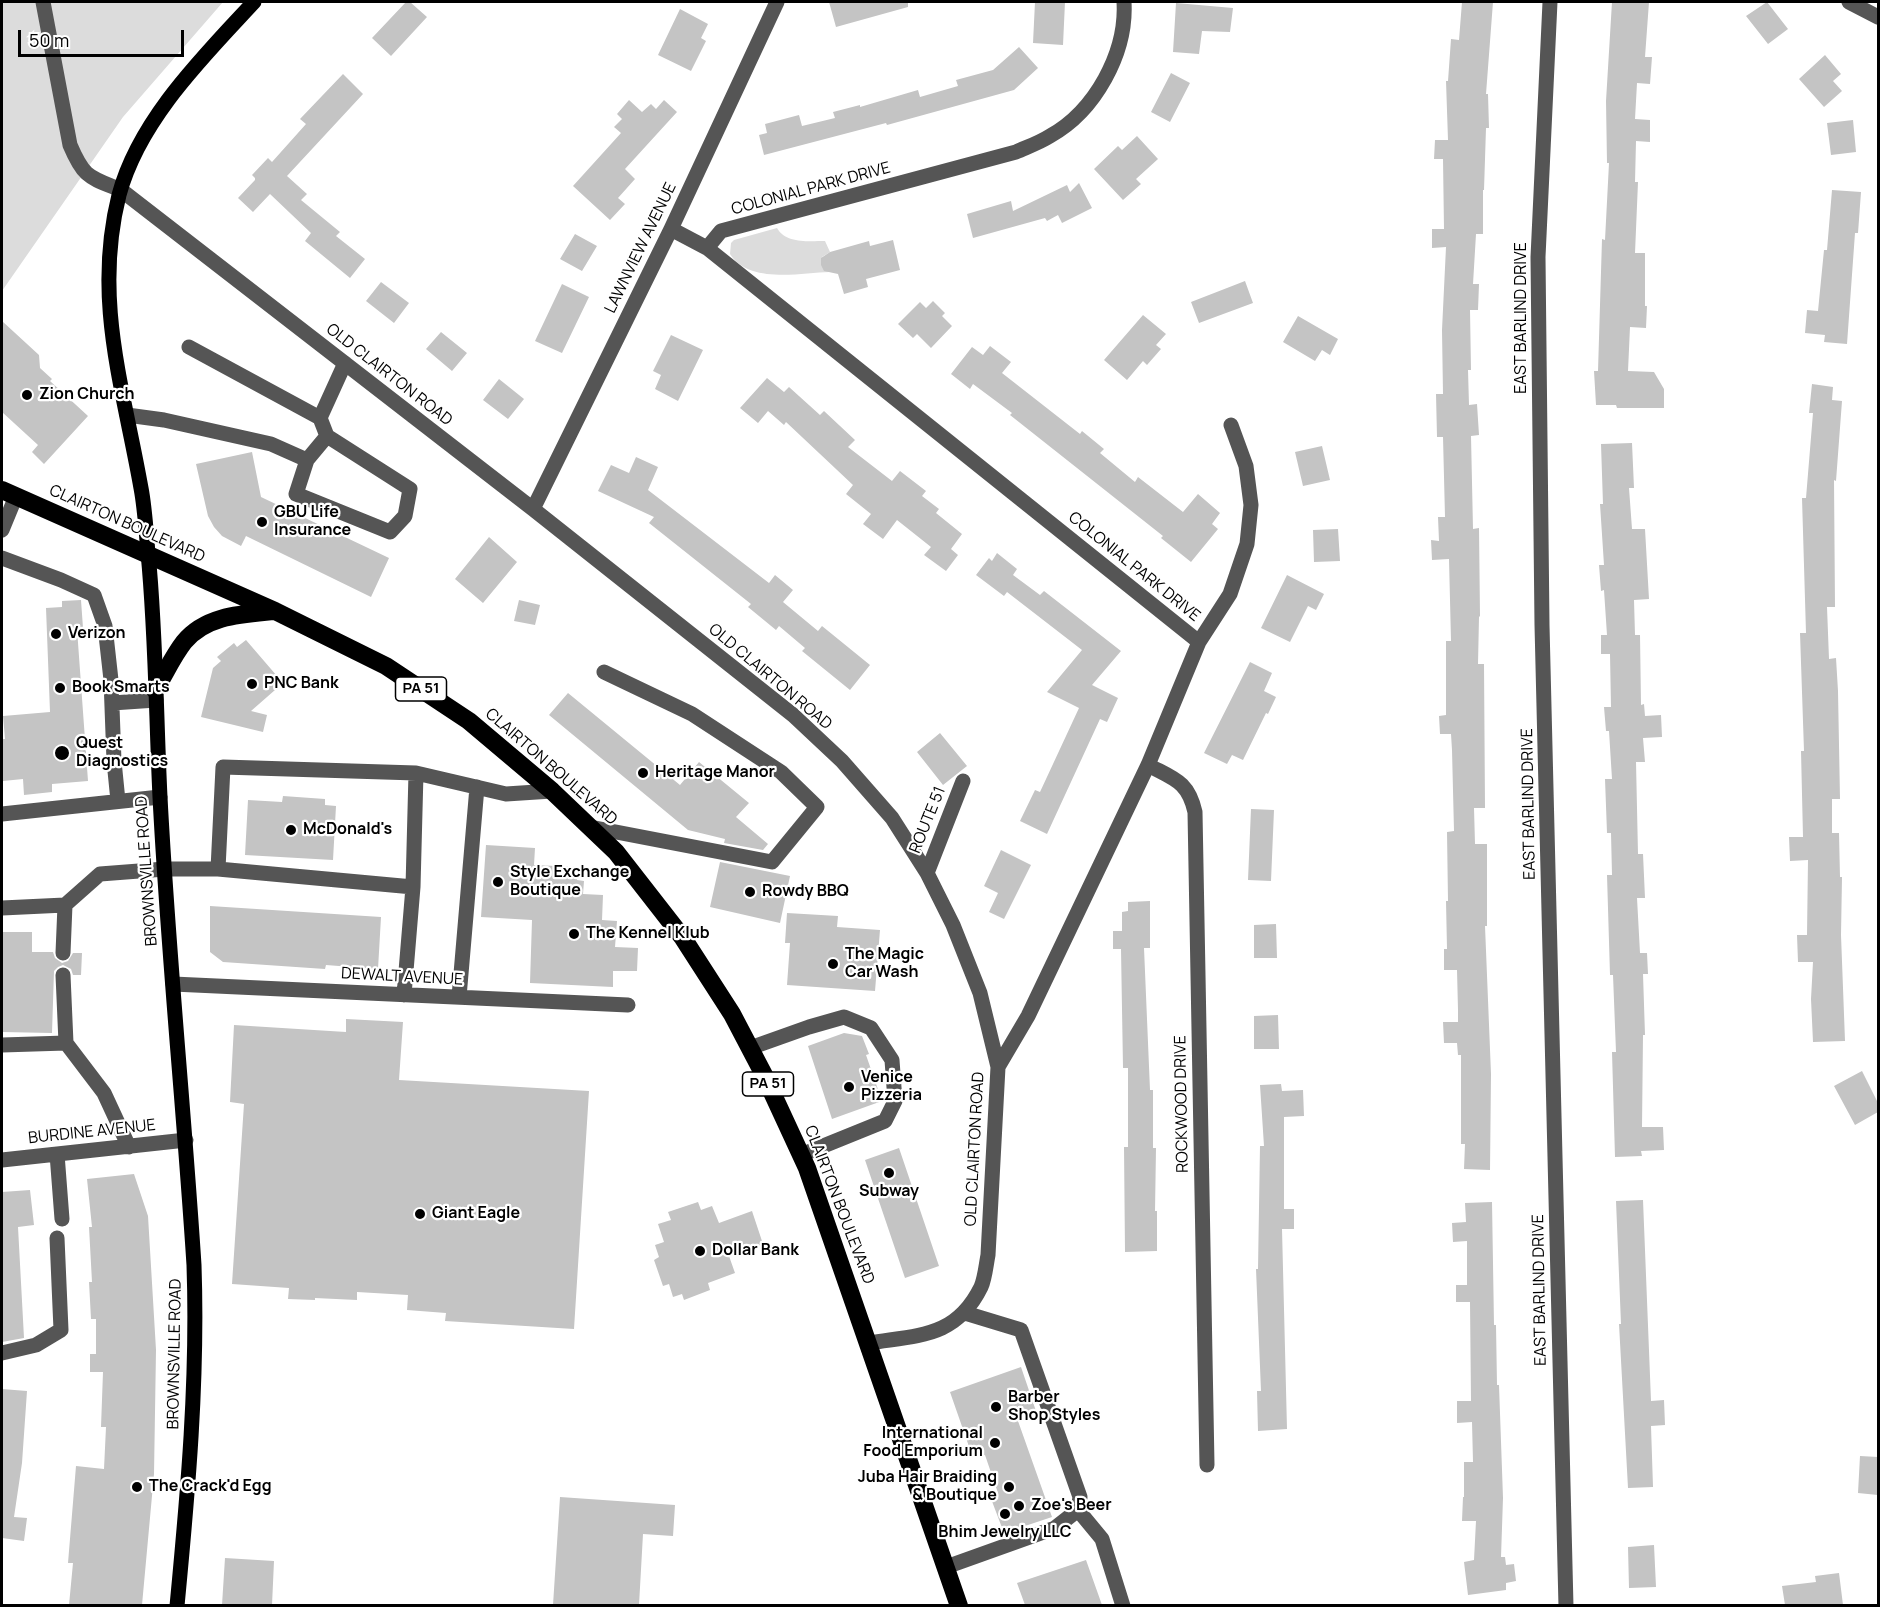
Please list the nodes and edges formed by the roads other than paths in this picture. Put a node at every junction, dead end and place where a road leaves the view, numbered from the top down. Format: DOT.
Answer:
graph roads {
  1 [pos="43,2"];
  2 [pos="254,2"];
  3 [pos="777,2"];
  4 [pos="1124,2"];
  5 [pos="1550,2"];
  6 [pos="1849,2"];
  7 [pos="1878,17"];
  8 [pos="121,190"];
  9 [pos="671,229"];
  10 [pos="707,248"];
  11 [pos="189,347"];
  12 [pos="345,363"];
  13 [pos="127,415"];
  14 [pos="320,418"];
  15 [pos="1231,425"];
  16 [pos="327,436"];
  17 [pos="307,460"];
  18 [pos="9,493"];
  19 [pos="533,509"];
  20 [pos="2,530"];
  21 [pos="148,555"];
  22 [pos="2,558"];
  23 [pos="275,611"];
  24 [pos="1199,642"];
  25 [pos="604,672"];
  26 [pos="156,695"];
  27 [pos="112,703"];
  28 [pos="1148,765"];
  29 [pos="416,773"];
  30 [pos="963,781"];
  31 [pos="477,787"];
  32 [pos="552,790"];
  33 [pos="160,797"];
  34 [pos="118,801"];
  35 [pos="2,814"];
  36 [pos="590,827"];
  37 [pos="165,869"];
  38 [pos="218,869"];
  39 [pos="927,873"];
  40 [pos="413,887"];
  41 [pos="65,905"];
  42 [pos="2,908"];
  43 [pos="63,953"];
  44 [pos="63,975"];
  45 [pos="174,984"];
  46 [pos="404,995"];
  47 [pos="459,997"];
  48 [pos="628,1005"];
  49 [pos="66,1043"];
  50 [pos="2,1045"];
  51 [pos="750,1048"];
  52 [pos="998,1067"];
  53 [pos="186,1140"];
  54 [pos="129,1147"];
  55 [pos="57,1154"];
  56 [pos="801,1155"];
  57 [pos="2,1160"];
  58 [pos="62,1219"];
  59 [pos="57,1238"];
  60 [pos="965,1312"];
  61 [pos="869,1343"];
  62 [pos="2,1353"];
  63 [pos="1207,1465"];
  64 [pos="1078,1510"];
  65 [pos="946,1567"];
  66 [pos="177,1605"];
  67 [pos="959,1605"];
  68 [pos="1123,1605"];
  69 [pos="1566,1605"];
  1 -- 8 [label="street, OLD CLAIRTON ROAD"];
  2 -- 8 [label="main road, BROWNSVILLE ROAD"];
  3 -- 9 [label="street, LAWNVIEW AVENUE"];
  4 -- 10 [label="street, COLONIAL PARK DRIVE"];
  5 -- 69 [label="street, EAST BARLIND DRIVE"];
  6 -- 7 [label="street"];
  8 -- 12 [label="street, OLD CLAIRTON ROAD"];
  8 -- 13 [label="main road, BROWNSVILLE ROAD"];
  9 -- 10 [label="street, COLONIAL PARK DRIVE"];
  9 -- 19 [label="street, LAWNVIEW AVENUE"];
  10 -- 24 [label="street, COLONIAL PARK DRIVE"];
  11 -- 14 [label="street"];
  12 -- 14 [label="street"];
  12 -- 19 [label="street, OLD CLAIRTON ROAD"];
  13 -- 17 [label="street"];
  13 -- 21 [label="main road, BROWNSVILLE ROAD"];
  14 -- 16 [label="street"];
  15 -- 24 [label="street"];
  16 -- 17 [label="street"];
  16 -- 17 [label="street"];
  18 -- 20 [label="street"];
  18 -- 21 [label="highway, CLAIRTON BOULEVARD / PA 51"];
  19 -- 39 [label="street, OLD CLAIRTON ROAD"];
  21 -- 23 [label="highway, CLAIRTON BOULEVARD / PA 51"];
  21 -- 26 [label="main road, BROWNSVILLE ROAD"];
  22 -- 27 [label="street"];
  23 -- 26 [label="highway"];
  23 -- 32 [label="highway, CLAIRTON BOULEVARD / PA 51"];
  24 -- 28 [label="street, COLONIAL PARK DRIVE"];
  25 -- 36 [label="street"];
  26 -- 27 [label="street"];
  26 -- 33 [label="main road, BROWNSVILLE ROAD"];
  27 -- 34 [label="street"];
  28 -- 52 [label="street, COLONIAL PARK DRIVE"];
  28 -- 63 [label="street, ROCKWOOD DRIVE"];
  29 -- 31 [label="street"];
  29 -- 38 [label="street"];
  29 -- 40 [label="street"];
  30 -- 39 [label="street, ROUTE 51"];
  31 -- 32 [label="street"];
  31 -- 47 [label="street"];
  32 -- 36 [label="highway, CLAIRTON BOULEVARD / PA 51"];
  33 -- 34 [label="street"];
  33 -- 37 [label="main road, BROWNSVILLE ROAD"];
  34 -- 35 [label="street"];
  36 -- 51 [label="highway, CLAIRTON BOULEVARD / PA 51"];
  37 -- 38 [label="street"];
  37 -- 41 [label="street"];
  37 -- 45 [label="main road, BROWNSVILLE ROAD"];
  38 -- 40 [label="street"];
  39 -- 52 [label="street, OLD CLAIRTON ROAD"];
  40 -- 46 [label="street"];
  41 -- 42 [label="street"];
  41 -- 43 [label="street"];
  44 -- 49 [label="street"];
  45 -- 46 [label="street, DEWALT AVENUE"];
  45 -- 53 [label="main road, BROWNSVILLE ROAD"];
  46 -- 47 [label="street, DEWALT AVENUE"];
  47 -- 48 [label="street, DEWALT AVENUE"];
  49 -- 50 [label="street"];
  49 -- 54 [label="street"];
  51 -- 56 [label="highway, CLAIRTON BOULEVARD / PA 51"];
  51 -- 56 [label="street"];
  52 -- 60 [label="street, OLD CLAIRTON ROAD"];
  53 -- 54 [label="street, BURDINE AVENUE"];
  53 -- 66 [label="main road, BROWNSVILLE ROAD"];
  54 -- 55 [label="street, BURDINE AVENUE"];
  55 -- 57 [label="street, BURDINE AVENUE"];
  55 -- 58 [label="street"];
  56 -- 61 [label="highway, CLAIRTON BOULEVARD / PA 51"];
  59 -- 62 [label="street"];
  60 -- 61 [label="street, OLD CLAIRTON ROAD"];
  60 -- 64 [label="street"];
  61 -- 65 [label="highway, CLAIRTON BOULEVARD / PA 51"];
  64 -- 65 [label="street"];
  64 -- 68 [label="street"];
  65 -- 67 [label="highway, CLAIRTON BOULEVARD / PA 51"];
}
